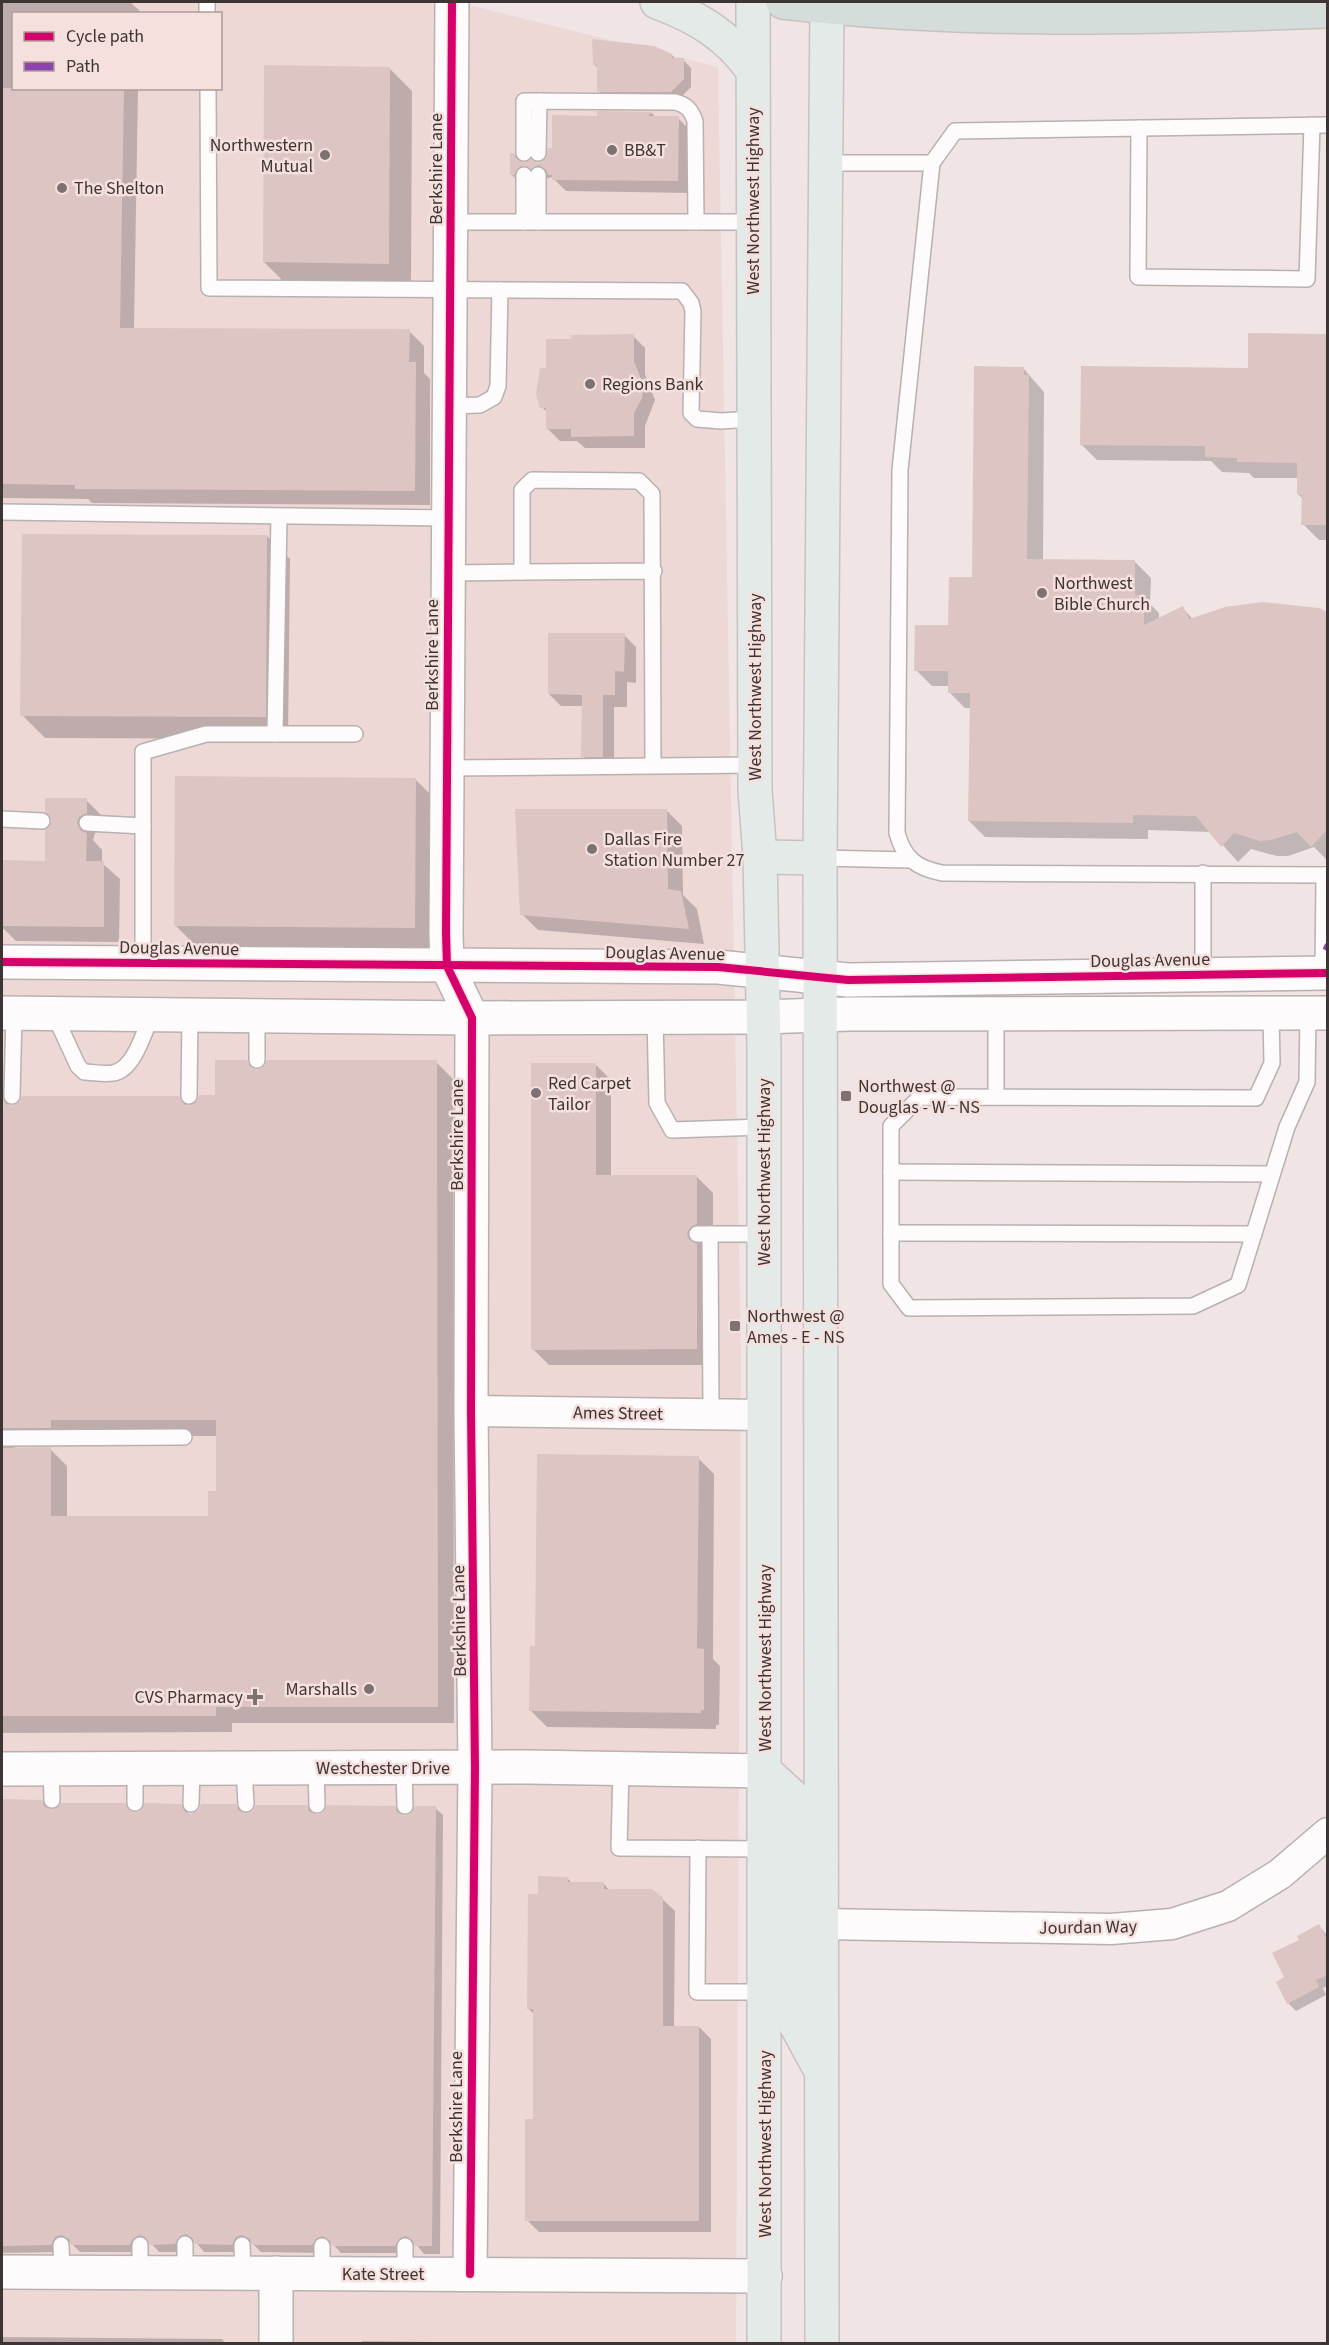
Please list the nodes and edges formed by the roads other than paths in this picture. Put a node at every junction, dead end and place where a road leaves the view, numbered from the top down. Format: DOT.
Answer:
graph roads {
  1 [pos="452,2"];
  2 [pos="657,2"];
  3 [pos="753,2"];
  4 [pos="783,2"];
  5 [pos="827,4"];
  6 [pos="1328,11"];
  7 [pos="753,71"];
  8 [pos="208,90"];
  9 [pos="1320,125"];
  10 [pos="1138,128"];
  11 [pos="531,153"];
  12 [pos="825,163"];
  13 [pos="932,163"];
  14 [pos="531,175"];
  15 [pos="450,222"];
  16 [pos="531,222"];
  17 [pos="696,222"];
  18 [pos="752,222"];
  19 [pos="450,290"];
  20 [pos="500,290"];
  21 [pos="449,406"];
  22 [pos="753,419"];
  23 [pos="2,512"];
  24 [pos="279,516"];
  25 [pos="448,518"];
  26 [pos="654,571"];
  27 [pos="522,572"];
  28 [pos="448,573"];
  29 [pos="275,734"];
  30 [pos="355,734"];
  31 [pos="653,765"];
  32 [pos="755,765"];
  33 [pos="446,768"];
  34 [pos="2,819"];
  35 [pos="42,821"];
  36 [pos="87,823"];
  37 [pos="143,826"];
  38 [pos="760,857"];
  39 [pos="820,858"];
  40 [pos="909,860"];
  41 [pos="1203,873"];
  42 [pos="1326,875"];
  43 [pos="2,962"];
  44 [pos="142,963"];
  45 [pos="190,963"];
  46 [pos="258,965"];
  47 [pos="447,966"];
  48 [pos="761,972"];
  49 [pos="1325,973"];
  50 [pos="1203,974"];
  51 [pos="821,978"];
  52 [pos="8,1013"];
  53 [pos="996,1013"];
  54 [pos="1318,1013"];
  55 [pos="54,1014"];
  56 [pos="152,1014"];
  57 [pos="1270,1014"];
  58 [pos="190,1015"];
  59 [pos="257,1015"];
  60 [pos="821,1015"];
  61 [pos="655,1017"];
  62 [pos="762,1017"];
  63 [pos="472,1018"];
  64 [pos="257,1060"];
  65 [pos="12,1095"];
  66 [pos="189,1095"];
  67 [pos="996,1097"];
  68 [pos="763,1127"];
  69 [pos="891,1172"];
  70 [pos="1272,1174"];
  71 [pos="891,1233"];
  72 [pos="764,1234"];
  73 [pos="1254,1234"];
  74 [pos="471,1411"];
  75 [pos="711,1414"];
  76 [pos="765,1415"];
  77 [pos="184,1437"];
  78 [pos="2,1438"];
  79 [pos="316,1768"];
  80 [pos="404,1768"];
  81 [pos="475,1768"];
  82 [pos="2,1769"];
  83 [pos="135,1769"];
  84 [pos="244,1769"];
  85 [pos="621,1769"];
  86 [pos="192,1770"];
  87 [pos="765,1772"];
  88 [pos="135,1803"];
  89 [pos="191,1804"];
  90 [pos="246,1804"];
  91 [pos="317,1805"];
  92 [pos="405,1806"];
  93 [pos="1328,1833"];
  94 [pos="698,1848"];
  95 [pos="765,1849"];
  96 [pos="822,1924"];
  97 [pos="765,1992"];
  98 [pos="822,2073"];
  99 [pos="2,2272"];
  100 [pos="276,2273"];
  101 [pos="470,2274"];
  102 [pos="765,2276"];
  103 [pos="276,2343"];
  104 [pos="764,2343"];
  105 [pos="822,2343"];
  1 -- 15 [label="street, Berkshire Lane"];
  2 -- 7 [label="main road"];
  3 -- 7 [label="main road, West Northwest Highway"];
  4 -- 5 [label="highway"];
  5 -- 6 [label="highway"];
  5 -- 12 [label="main road"];
  7 -- 18 [label="main road, West Northwest Highway"];
  8 -- 19 [label="lane"];
  9 -- 10 [label="lane"];
  9 -- 10 [label="lane"];
  10 -- 13 [label="lane"];
  11 -- 17 [label="lane"];
  12 -- 13 [label="lane"];
  12 -- 39 [label="main road"];
  13 -- 40 [label="lane"];
  14 -- 16 [label="lane"];
  15 -- 16 [label="lane"];
  15 -- 19 [label="street, Berkshire Lane"];
  16 -- 17 [label="lane"];
  17 -- 18 [label="lane"];
  18 -- 22 [label="main road, West Northwest Highway"];
  19 -- 20 [label="lane"];
  19 -- 21 [label="street, Berkshire Lane"];
  20 -- 21 [label="lane"];
  20 -- 22 [label="lane"];
  21 -- 25 [label="street, Berkshire Lane"];
  22 -- 32 [label="main road, West Northwest Highway"];
  23 -- 24 [label="lane"];
  24 -- 25 [label="lane"];
  24 -- 29 [label="lane"];
  25 -- 28 [label="street, Berkshire Lane"];
  26 -- 27 [label="lane"];
  26 -- 27 [label="lane"];
  26 -- 31 [label="lane"];
  27 -- 28 [label="lane"];
  28 -- 33 [label="street, Berkshire Lane"];
  29 -- 30 [label="lane"];
  29 -- 37 [label="lane"];
  31 -- 32 [label="lane"];
  31 -- 33 [label="lane"];
  32 -- 38 [label="main road, West Northwest Highway"];
  33 -- 47 [label="street, Berkshire Lane"];
  34 -- 35 [label="lane"];
  36 -- 37 [label="lane"];
  37 -- 44 [label="lane"];
  38 -- 39 [label="main road"];
  38 -- 48 [label="main road, West Northwest Highway"];
  39 -- 40 [label="lane"];
  39 -- 51 [label="main road"];
  40 -- 41 [label="lane"];
  41 -- 42 [label="lane"];
  41 -- 50 [label="lane"];
  42 -- 49 [label="lane"];
  43 -- 44 [label="street, Douglas Avenue"];
  44 -- 45 [label="street, Douglas Avenue"];
  45 -- 46 [label="street, Douglas Avenue"];
  45 -- 58 [label="street"];
  46 -- 47 [label="street, Douglas Avenue"];
  46 -- 59 [label="street"];
  47 -- 48 [label="street, Douglas Avenue"];
  47 -- 63 [label="street, Berkshire Lane"];
  48 -- 51 [label="street, Douglas Avenue"];
  48 -- 62 [label="main road, West Northwest Highway"];
  49 -- 50 [label="street, Douglas Avenue"];
  50 -- 51 [label="street, Douglas Avenue"];
  51 -- 60 [label="main road"];
  52 -- 55 [label="street"];
  52 -- 65 [label="lane"];
  53 -- 57 [label="street"];
  53 -- 60 [label="street"];
  53 -- 67 [label="lane"];
  54 -- 57 [label="street"];
  54 -- 70 [label="lane"];
  55 -- 56 [label="street"];
  55 -- 56 [label="lane"];
  56 -- 58 [label="street"];
  57 -- 67 [label="lane"];
  58 -- 59 [label="street"];
  58 -- 66 [label="lane"];
  59 -- 63 [label="street"];
  59 -- 64 [label="lane"];
  60 -- 62 [label="street"];
  60 -- 96 [label="main road"];
  61 -- 62 [label="street"];
  61 -- 63 [label="street"];
  61 -- 68 [label="lane"];
  62 -- 68 [label="main road, West Northwest Highway"];
  63 -- 74 [label="street, Berkshire Lane"];
  67 -- 69 [label="lane"];
  68 -- 72 [label="main road, West Northwest Highway"];
  69 -- 70 [label="lane"];
  69 -- 71 [label="lane"];
  70 -- 73 [label="lane"];
  71 -- 73 [label="lane"];
  71 -- 73 [label="lane"];
  72 -- 75 [label="lane"];
  72 -- 76 [label="main road, West Northwest Highway"];
  74 -- 75 [label="street, Ames Street"];
  74 -- 81 [label="street, Berkshire Lane"];
  75 -- 76 [label="street, Ames Street"];
  76 -- 87 [label="main road, West Northwest Highway"];
  77 -- 78 [label="lane"];
  79 -- 80 [label="street, Westchester Drive"];
  79 -- 84 [label="street, Westchester Drive"];
  79 -- 91 [label="lane"];
  80 -- 81 [label="street, Westchester Drive"];
  80 -- 92 [label="lane"];
  81 -- 85 [label="street, Westchester Drive"];
  81 -- 101 [label="street, Berkshire Lane"];
  82 -- 83 [label="street, Westchester Drive"];
  83 -- 86 [label="street, Westchester Drive"];
  83 -- 88 [label="lane"];
  84 -- 86 [label="street, Westchester Drive"];
  84 -- 90 [label="lane"];
  85 -- 87 [label="street, Westchester Drive"];
  85 -- 94 [label="lane"];
  86 -- 89 [label="lane"];
  87 -- 95 [label="main road, West Northwest Highway"];
  87 -- 98 [label="main road"];
  93 -- 96 [label="street, Jourdan Way"];
  94 -- 95 [label="lane"];
  94 -- 97 [label="lane"];
  95 -- 97 [label="main road, West Northwest Highway"];
  96 -- 98 [label="main road"];
  97 -- 102 [label="main road, West Northwest Highway"];
  98 -- 105 [label="main road"];
  99 -- 100 [label="street, Kate Street"];
  100 -- 101 [label="street, Kate Street"];
  100 -- 103 [label="street"];
  101 -- 102 [label="street, Kate Street"];
  102 -- 104 [label="main road, West Northwest Highway"];
}
